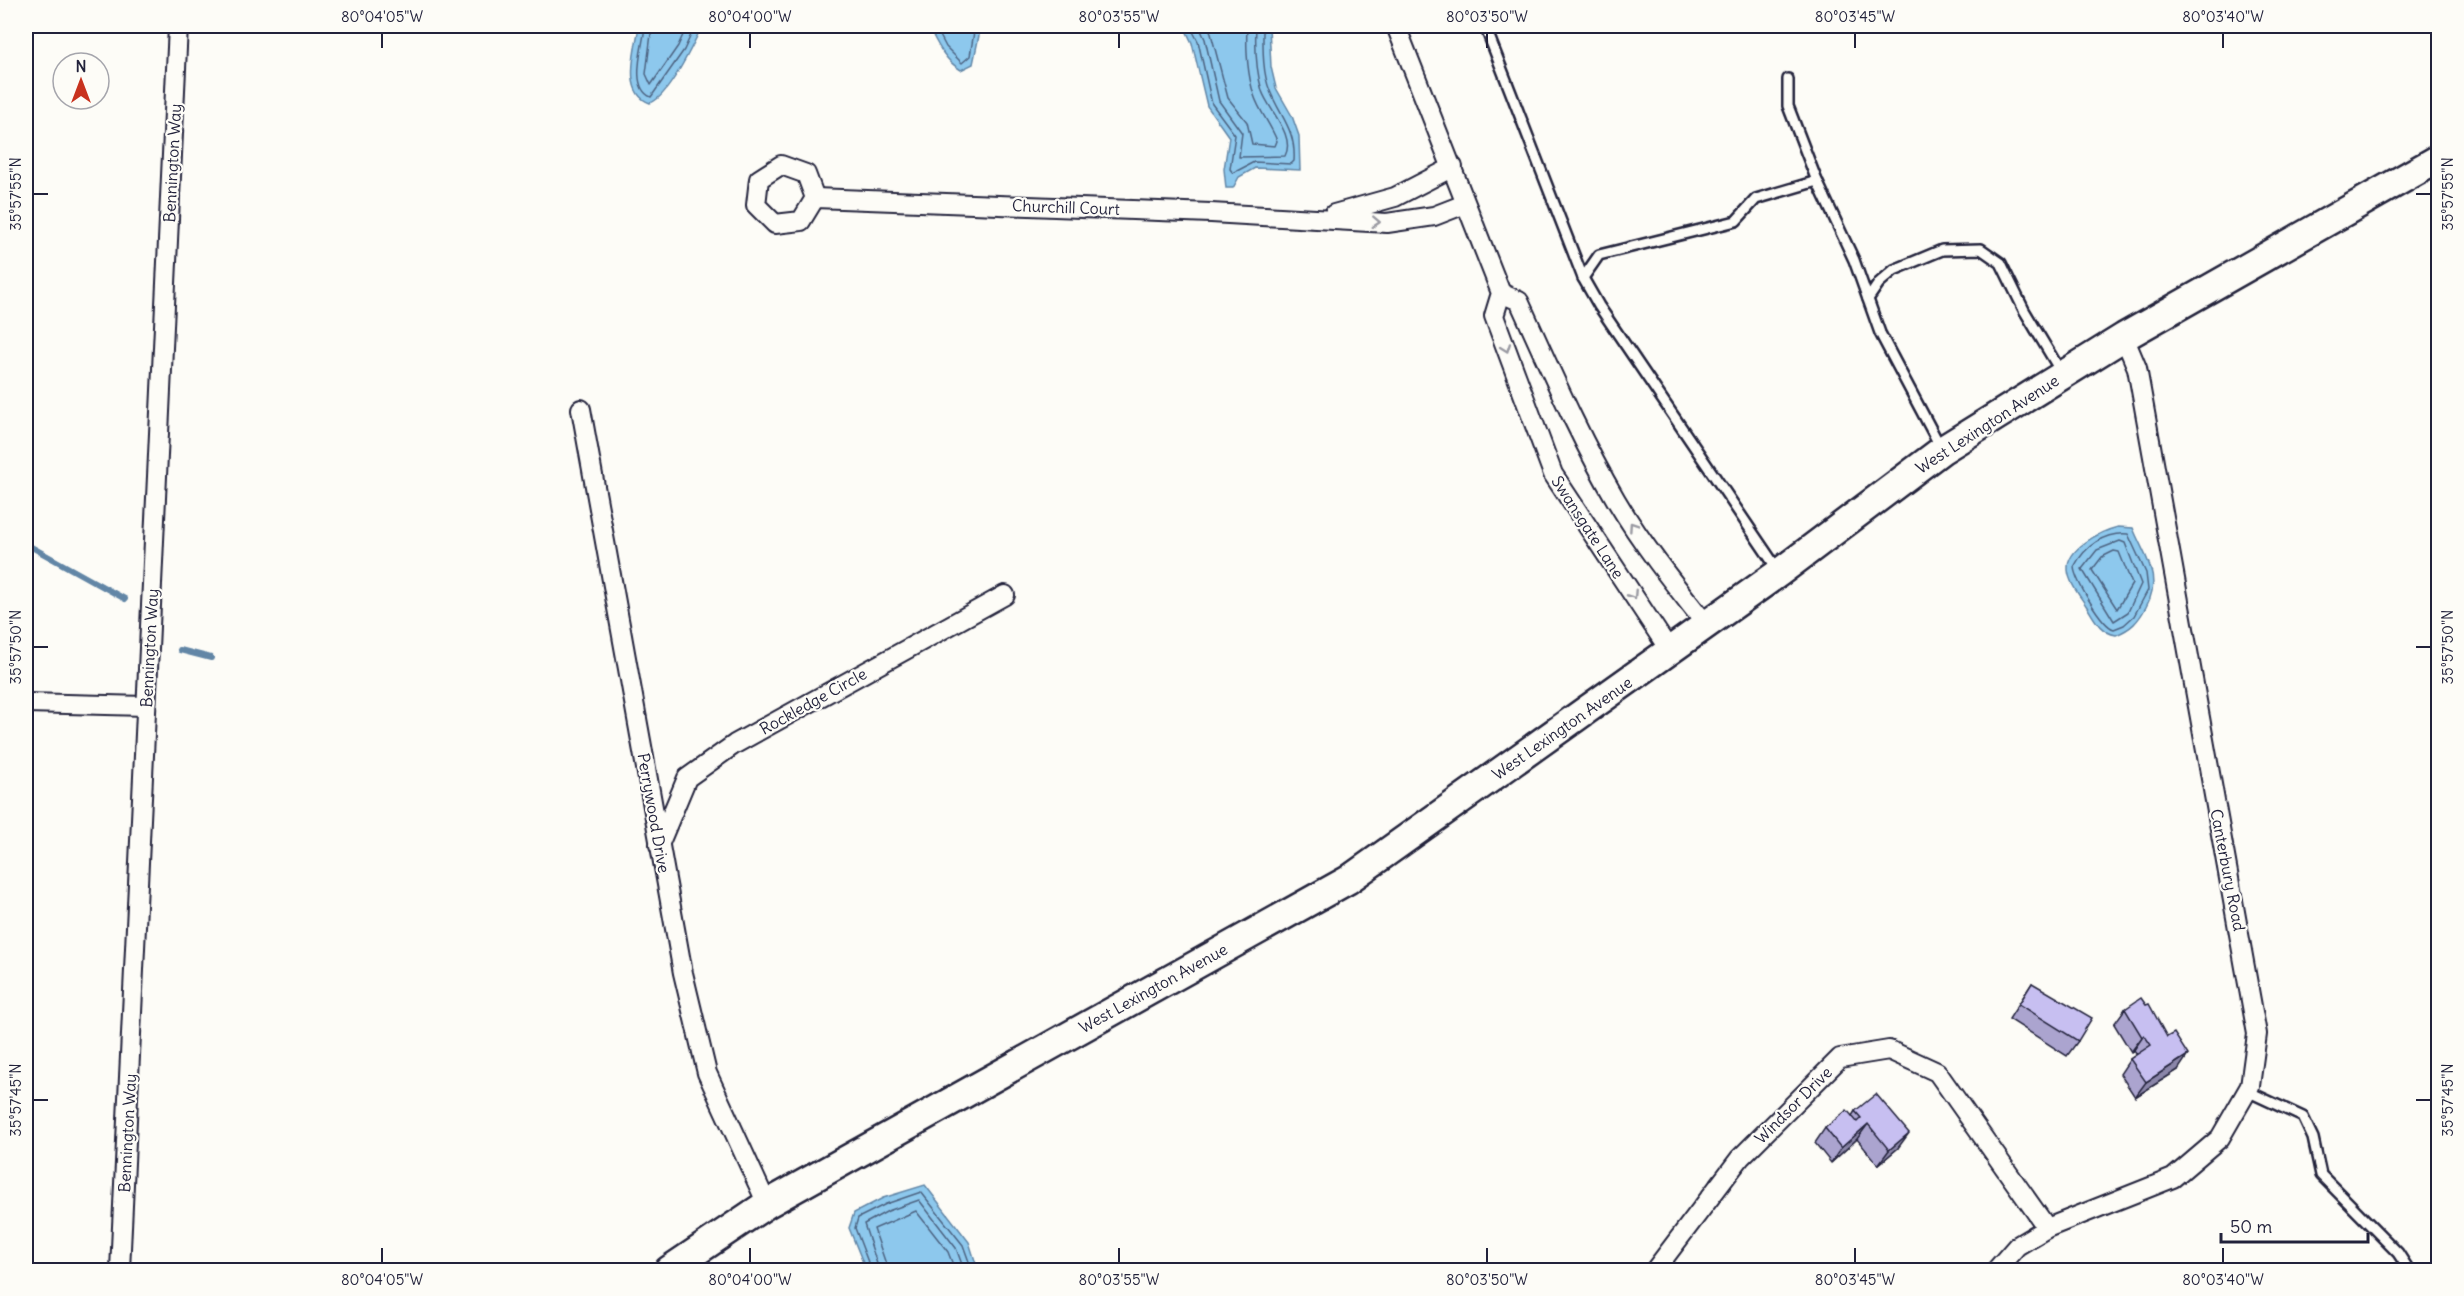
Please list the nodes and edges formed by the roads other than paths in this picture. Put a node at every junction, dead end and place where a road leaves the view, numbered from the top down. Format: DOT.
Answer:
graph roads {
  1 [pos="178,26"];
  2 [pos="1396,26"];
  3 [pos="1485,26"];
  4 [pos="1788,80"];
  5 [pos="2439,159"];
  6 [pos="1453,167"];
  7 [pos="1817,181"];
  8 [pos="815,198"];
  9 [pos="1465,204"];
  10 [pos="1317,219"];
  11 [pos="1583,278"];
  12 [pos="1501,293"];
  13 [pos="1868,299"];
  14 [pos="2124,337"];
  15 [pos="2063,375"];
  16 [pos="581,409"];
  17 [pos="1942,450"];
  18 [pos="1780,572"];
  19 [pos="1005,595"];
  20 [pos="1705,623"];
  21 [pos="1670,651"];
  22 [pos="26,703"];
  23 [pos="146,706"];
  24 [pos="659,845"];
  25 [pos="2247,1091"];
  26 [pos="767,1204"];
  27 [pos="2047,1228"];
  28 [pos="120,1270"];
  29 [pos="669,1270"];
  30 [pos="1655,1270"];
  31 [pos="1996,1270"];
  32 [pos="2409,1270"];
  1 -- 23 [label="street, Bennington Way"];
  2 -- 6 [label="street"];
  3 -- 11 [label="lane"];
  4 -- 7 [label="lane"];
  5 -- 14 [label="street, West Lexington Avenue"];
  6 -- 9 [label="street"];
  6 -- 10 [label="street, Churchill Court"];
  7 -- 11 [label="lane"];
  7 -- 13 [label="lane"];
  8 -- 10 [label="street, Churchill Court"];
  10 -- 9 [label="street, Churchill Court, one-way"];
  9 -- 12 [label="street"];
  11 -- 18 [label="lane"];
  20 -- 12 [label="street, one-way"];
  12 -- 21 [label="street, Swansgate Lane, one-way"];
  13 -- 15 [label="lane"];
  13 -- 17 [label="lane"];
  14 -- 15 [label="street, West Lexington Avenue"];
  14 -- 25 [label="street, Canterbury Road"];
  15 -- 17 [label="street, West Lexington Avenue"];
  16 -- 24 [label="street, Perrywood Drive"];
  17 -- 18 [label="street, West Lexington Avenue"];
  18 -- 20 [label="street, West Lexington Avenue"];
  19 -- 24 [label="street, Rockledge Circle"];
  20 -- 21 [label="street, West Lexington Avenue"];
  21 -- 26 [label="street, West Lexington Avenue"];
  22 -- 23 [label="street"];
  23 -- 28 [label="street, Bennington Way"];
  24 -- 26 [label="street, Perrywood Drive"];
  25 -- 27 [label="street, Canterbury Road"];
  25 -- 32 [label="lane"];
  26 -- 29 [label="street, West Lexington Avenue"];
  27 -- 30 [label="street, Windsor Drive"];
  27 -- 31 [label="street, Canterbury Road"];
}
